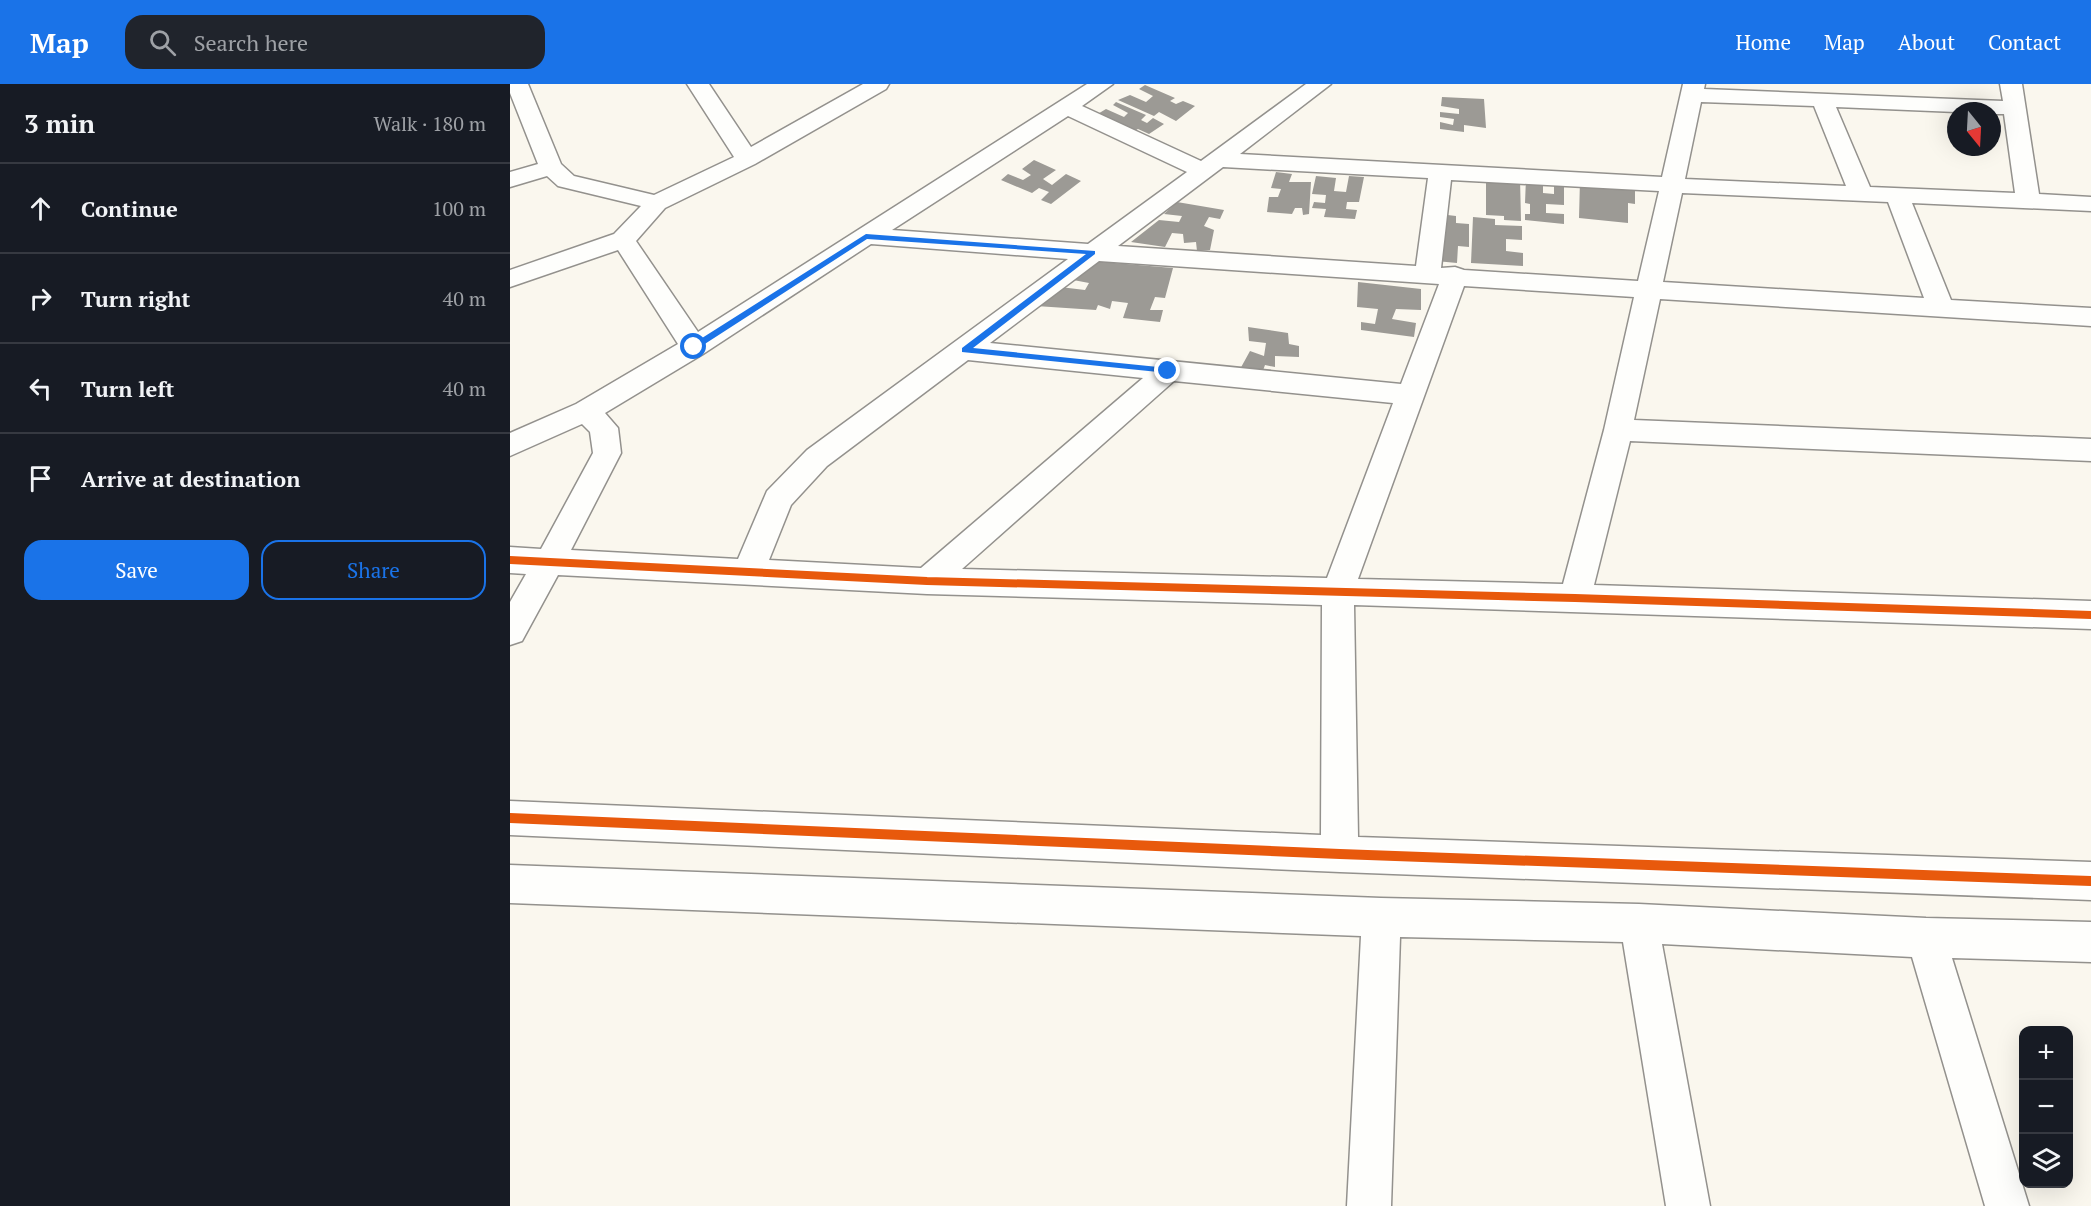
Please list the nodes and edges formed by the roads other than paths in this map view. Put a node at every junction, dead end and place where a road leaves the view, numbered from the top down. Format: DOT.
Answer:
graph roads {
  1 [pos="517,84"];
  2 [pos="698,84"];
  3 [pos="878,84"];
  4 [pos="1102,84"];
  5 [pos="1320,84"];
  6 [pos="2011,84"];
  7 [pos="1692,90"];
  8 [pos="1860,93"];
  9 [pos="1823,101"];
  10 [pos="1066,107"];
  11 [pos="2015,108"];
  12 [pos="747,159"];
  13 [pos="1212,166"];
  14 [pos="551,167"];
  15 [pos="1440,172"];
  16 [pos="510,180"];
  17 [pos="1671,185"];
  18 [pos="1862,193"];
  19 [pos="1897,195"];
  20 [pos="2028,201"];
  21 [pos="657,203"];
  22 [pos="2091,204"];
  23 [pos="866,236"];
  24 [pos="623,240"];
  25 [pos="1093,253"];
  26 [pos="1441,274"];
  27 [pos="510,279"];
  28 [pos="1649,291"];
  29 [pos="1941,308"];
  30 [pos="2091,317"];
  31 [pos="694,347"];
  32 [pos="965,350"];
  33 [pos="1168,371"];
  34 [pos="1409,395"];
  35 [pos="586,411"];
  36 [pos="1618,430"];
  37 [pos="510,445"];
  38 [pos="2091,450"];
  39 [pos="510,560"];
  40 [pos="549,563"];
  41 [pos="748,573"];
  42 [pos="927,580"];
  43 [pos="1338,591"];
  44 [pos="1575,598"];
  45 [pos="2091,615"];
  46 [pos="510,631"];
  47 [pos="510,818"];
  48 [pos="1340,854"];
  49 [pos="2091,881"];
  50 [pos="510,884"];
  51 [pos="1381,917"];
  52 [pos="1639,923"];
  53 [pos="1926,938"];
  54 [pos="2091,942"];
  55 [pos="1369,1206"];
  56 [pos="1688,1206"];
  57 [pos="2007,1206"];
  1 -- 14 [label="street"];
  2 -- 12 [label="street"];
  3 -- 12 [label="street"];
  4 -- 10 [label="street"];
  5 -- 13 [label="street"];
  6 -- 11 [label="street"];
  7 -- 9 [label="street"];
  7 -- 17 [label="street"];
  8 -- 9 [label="street"];
  8 -- 11 [label="street"];
  9 -- 18 [label="street"];
  10 -- 13 [label="street"];
  10 -- 23 [label="street"];
  11 -- 20 [label="street"];
  12 -- 21 [label="street"];
  13 -- 15 [label="street"];
  13 -- 25 [label="street"];
  14 -- 16 [label="street"];
  14 -- 21 [label="street"];
  15 -- 17 [label="street"];
  15 -- 26 [label="street"];
  17 -- 18 [label="street"];
  17 -- 28 [label="street"];
  18 -- 19 [label="street"];
  19 -- 20 [label="street"];
  19 -- 29 [label="street"];
  20 -- 22 [label="street"];
  21 -- 24 [label="street"];
  23 -- 25 [label="street"];
  23 -- 31 [label="street"];
  24 -- 27 [label="street"];
  24 -- 31 [label="street"];
  25 -- 26 [label="street"];
  25 -- 32 [label="street"];
  26 -- 28 [label="street"];
  26 -- 34 [label="street"];
  28 -- 29 [label="street"];
  28 -- 36 [label="street"];
  29 -- 30 [label="street"];
  31 -- 35 [label="street"];
  32 -- 33 [label="street"];
  32 -- 41 [label="street"];
  33 -- 34 [label="street"];
  33 -- 42 [label="street"];
  34 -- 43 [label="street"];
  35 -- 37 [label="street"];
  35 -- 40 [label="street"];
  36 -- 38 [label="street"];
  36 -- 44 [label="street"];
  39 -- 40 [label="street"];
  40 -- 41 [label="street"];
  40 -- 46 [label="street"];
  41 -- 42 [label="street"];
  42 -- 43 [label="street"];
  43 -- 44 [label="street"];
  43 -- 48 [label="street"];
  44 -- 45 [label="street"];
  47 -- 48 [label="street"];
  48 -- 49 [label="street"];
  50 -- 51 [label="street"];
  51 -- 52 [label="street"];
  51 -- 55 [label="street"];
  52 -- 53 [label="street"];
  52 -- 56 [label="street"];
  53 -- 54 [label="street"];
  53 -- 57 [label="street"];
}
